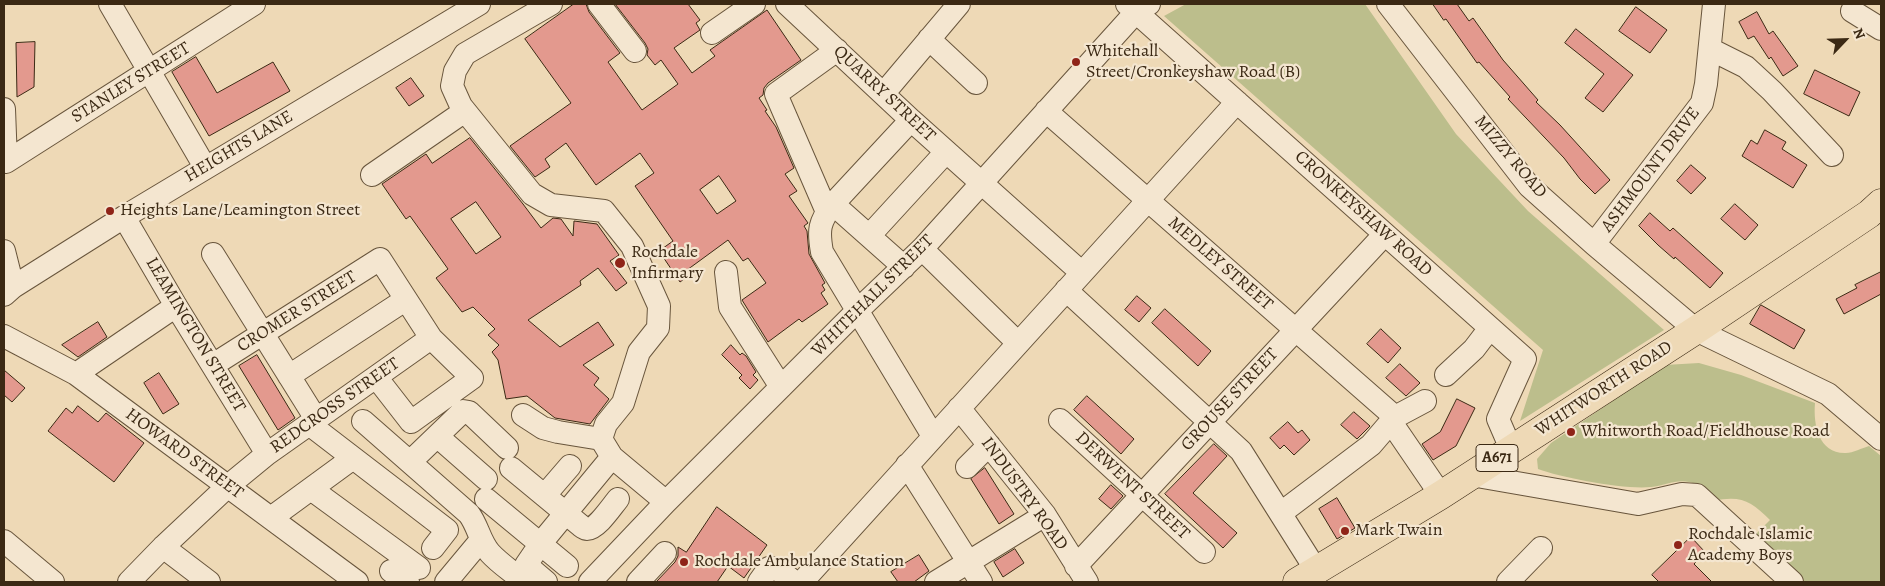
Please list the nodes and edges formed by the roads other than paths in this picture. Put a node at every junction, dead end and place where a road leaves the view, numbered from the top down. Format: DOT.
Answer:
graph roads {
  1 [pos="110,4"];
  2 [pos="254,4"];
  3 [pos="478,4"];
  4 [pos="551,4"];
  5 [pos="598,4"];
  6 [pos="754,4"];
  7 [pos="959,4"];
  8 [pos="1388,4"];
  9 [pos="1714,4"];
  10 [pos="793,6"];
  11 [pos="1137,6"];
  12 [pos="1852,11"];
  13 [pos="1881,28"];
  14 [pos="712,33"];
  15 [pos="930,39"];
  16 [pos="837,50"];
  17 [pos="1710,50"];
  18 [pos="635,52"];
  19 [pos="150,72"];
  20 [pos="976,83"];
  21 [pos="884,93"];
  22 [pos="1237,102"];
  23 [pos="4,109"];
  24 [pos="465,111"];
  25 [pos="1046,111"];
  26 [pos="911,120"];
  27 [pos="946,152"];
  28 [pos="1832,154"];
  29 [pos="205,167"];
  30 [pos="372,175"];
  31 [pos="982,184"];
  32 [pos="1148,200"];
  33 [pos="1881,203"];
  34 [pos="830,208"];
  35 [pos="124,216"];
  36 [pos="1385,234"];
  37 [pos="869,236"];
  38 [pos="1594,244"];
  39 [pos="922,249"];
  40 [pos="4,251"];
  41 [pos="213,254"];
  42 [pos="904,267"];
  43 [pos="726,272"];
  44 [pos="1082,273"];
  45 [pos="1066,290"];
  46 [pos="9,291"];
  47 [pos="405,300"];
  48 [pos="176,306"];
  49 [pos="857,311"];
  50 [pos="1490,328"];
  51 [pos="1296,330"];
  52 [pos="1696,330"];
  53 [pos="262,334"];
  54 [pos="4,336"];
  55 [pos="431,338"];
  56 [pos="1018,343"];
  57 [pos="213,365"];
  58 [pos="76,374"];
  59 [pos="1446,375"];
  60 [pos="289,376"];
  61 [pos="376,377"];
  62 [pos="781,387"];
  63 [pos="1425,401"];
  64 [pos="959,408"];
  65 [pos="522,415"];
  66 [pos="1393,419"];
  67 [pos="1060,420"];
  68 [pos="363,421"];
  69 [pos="312,422"];
  70 [pos="1210,422"];
  71 [pos="436,436"];
  72 [pos="933,436"];
  73 [pos="1881,439"];
  74 [pos="989,445"];
  75 [pos="606,448"];
  76 [pos="1511,449"];
  77 [pos="267,454"];
  78 [pos="353,458"];
  79 [pos="410,462"];
  80 [pos="907,465"];
  81 [pos="570,466"];
  82 [pos="967,467"];
  83 [pos="1471,475"];
  84 [pos="234,481"];
  85 [pos="1434,486"];
  86 [pos="311,489"];
  87 [pos="1142,495"];
  88 [pos="545,496"];
  89 [pos="618,499"];
  90 [pos="666,502"];
  91 [pos="566,513"];
  92 [pos="1281,513"];
  93 [pos="1045,515"];
  94 [pos="271,518"];
  95 [pos="481,540"];
  96 [pos="4,541"];
  97 [pos="540,543"];
  98 [pos="163,547"];
  99 [pos="433,548"];
  100 [pos="1541,548"];
  101 [pos="1204,552"];
  102 [pos="665,553"];
  103 [pos="968,562"];
  104 [pos="566,566"];
  105 [pos="406,574"];
  106 [pos="1082,574"];
  107 [pos="515,575"];
  108 [pos="1306,576"];
  109 [pos="342,578"];
  110 [pos="601,579"];
  111 [pos="53,582"];
  112 [pos="129,582"];
  113 [pos="209,582"];
  114 [pos="446,582"];
  115 [pos="546,582"];
  116 [pos="638,582"];
  117 [pos="759,582"];
  118 [pos="794,582"];
  119 [pos="802,582"];
  120 [pos="936,582"];
  121 [pos="980,582"];
  122 [pos="1508,582"];
  123 [pos="1792,582"];
  1 -- 19 [label="street"];
  2 -- 19 [label="street, STANLEY STREET"];
  3 -- 29 [label="street, HEIGHTS LANE"];
  4 -- 24 [label="street"];
  5 -- 18 [label="street"];
  6 -- 14 [label="street"];
  7 -- 15 [label="street"];
  8 -- 38 [label="street, MIZZY ROAD"];
  9 -- 17 [label="street, ASHMOUNT DRIVE"];
  10 -- 16 [label="street, QUARRY STREET"];
  11 -- 22 [label="street, CRONKEYSHAW ROAD"];
  11 -- 25 [label="street, WHITEHALL STREET"];
  12 -- 13 [label="street"];
  15 -- 20 [label="street"];
  15 -- 21 [label="street"];
  16 -- 21 [label="street, QUARRY STREET"];
  16 -- 34 [label="street"];
  17 -- 28 [label="street"];
  17 -- 38 [label="street, ASHMOUNT DRIVE"];
  19 -- 23 [label="street, STANLEY STREET"];
  19 -- 29 [label="street"];
  21 -- 26 [label="street, QUARRY STREET"];
  22 -- 32 [label="street"];
  22 -- 36 [label="street, CRONKEYSHAW ROAD"];
  24 -- 30 [label="street"];
  24 -- 75 [label="street"];
  25 -- 31 [label="street, WHITEHALL STREET"];
  25 -- 32 [label="street, MEDLEY STREET"];
  26 -- 27 [label="street, QUARRY STREET"];
  26 -- 34 [label="street"];
  27 -- 31 [label="street, QUARRY STREET"];
  27 -- 37 [label="street"];
  29 -- 35 [label="street, HEIGHTS LANE"];
  31 -- 39 [label="street, WHITEHALL STREET"];
  31 -- 44 [label="street, QUARRY STREET"];
  32 -- 44 [label="street"];
  32 -- 51 [label="street, MEDLEY STREET"];
  33 -- 52 [label="main road, WHITWORTH ROAD / A671"];
  34 -- 37 [label="street"];
  34 -- 49 [label="street"];
  35 -- 46 [label="street, HEIGHTS LANE"];
  35 -- 48 [label="street, LEAMINGTON STREET"];
  36 -- 50 [label="street, CRONKEYSHAW ROAD"];
  36 -- 51 [label="street, GROUSE STREET"];
  37 -- 42 [label="street"];
  38 -- 52 [label="street, MIZZY ROAD"];
  39 -- 42 [label="street, WHITEHALL STREET"];
  39 -- 56 [label="street"];
  40 -- 46 [label="street"];
  41 -- 53 [label="street"];
  42 -- 49 [label="street, WHITEHALL STREET"];
  43 -- 62 [label="street"];
  44 -- 45 [label="street"];
  45 -- 56 [label="street"];
  45 -- 70 [label="street"];
  47 -- 53 [label="street, CROMER STREET"];
  47 -- 55 [label="street"];
  47 -- 60 [label="street"];
  48 -- 57 [label="street, LEAMINGTON STREET"];
  48 -- 58 [label="street"];
  49 -- 62 [label="street, WHITEHALL STREET"];
  49 -- 72 [label="street"];
  50 -- 59 [label="street"];
  50 -- 76 [label="street, CRONKEYSHAW ROAD"];
  51 -- 66 [label="street, MEDLEY STREET"];
  51 -- 70 [label="street, GROUSE STREET"];
  52 -- 73 [label="street, MIZZY ROAD"];
  52 -- 76 [label="main road, WHITWORTH ROAD / A671"];
  53 -- 57 [label="street, CROMER STREET"];
  53 -- 60 [label="street"];
  54 -- 58 [label="street, HOWARD STREET"];
  55 -- 61 [label="street, REDCROSS STREET"];
  55 -- 61 [label="street"];
  56 -- 64 [label="street"];
  57 -- 77 [label="street, LEAMINGTON STREET"];
  58 -- 84 [label="street, HOWARD STREET"];
  60 -- 69 [label="street"];
  61 -- 69 [label="street, REDCROSS STREET"];
  62 -- 90 [label="street, WHITEHALL STREET"];
  63 -- 66 [label="street"];
  64 -- 72 [label="street"];
  64 -- 74 [label="street, INDUSTRY ROAD"];
  65 -- 75 [label="street"];
  66 -- 85 [label="street, MEDLEY STREET"];
  66 -- 92 [label="street"];
  67 -- 87 [label="street, DERWENT STREET"];
  68 -- 79 [label="street"];
  69 -- 77 [label="street, REDCROSS STREET"];
  69 -- 78 [label="street"];
  70 -- 87 [label="street, GROUSE STREET"];
  70 -- 92 [label="street"];
  71 -- 79 [label="street"];
  71 -- 88 [label="street"];
  71 -- 97 [label="street"];
  72 -- 80 [label="street"];
  74 -- 82 [label="street"];
  74 -- 93 [label="street, INDUSTRY ROAD"];
  75 -- 90 [label="street"];
  75 -- 91 [label="street"];
  76 -- 83 [label="main road, WHITWORTH ROAD / A671"];
  77 -- 84 [label="street, REDCROSS STREET"];
  78 -- 86 [label="street"];
  78 -- 99 [label="street"];
  79 -- 95 [label="street"];
  80 -- 103 [label="street"];
  80 -- 119 [label="street"];
  81 -- 88 [label="street"];
  83 -- 108 [label="main road, WHITWORTH ROAD / A671"];
  83 -- 123 [label="street"];
  84 -- 94 [label="street, HOWARD STREET"];
  84 -- 98 [label="street, REDCROSS STREET"];
  86 -- 94 [label="street"];
  86 -- 105 [label="street"];
  87 -- 101 [label="street, DERWENT STREET"];
  87 -- 106 [label="street, GROUSE STREET"];
  88 -- 91 [label="street"];
  89 -- 91 [label="street"];
  90 -- 110 [label="street, WHITEHALL STREET"];
  91 -- 97 [label="street"];
  92 -- 108 [label="street"];
  93 -- 103 [label="street"];
  93 -- 106 [label="street, INDUSTRY ROAD"];
  94 -- 109 [label="street, HOWARD STREET"];
  95 -- 107 [label="street"];
  95 -- 114 [label="street"];
  96 -- 111 [label="street"];
  97 -- 104 [label="street"];
  97 -- 107 [label="street"];
  98 -- 112 [label="street, REDCROSS STREET"];
  98 -- 113 [label="street"];
  100 -- 122 [label="street"];
  102 -- 116 [label="street"];
  103 -- 120 [label="street"];
  103 -- 121 [label="street"];
  107 -- 115 [label="street"];
  117 -- 118 [label="street"];
}
